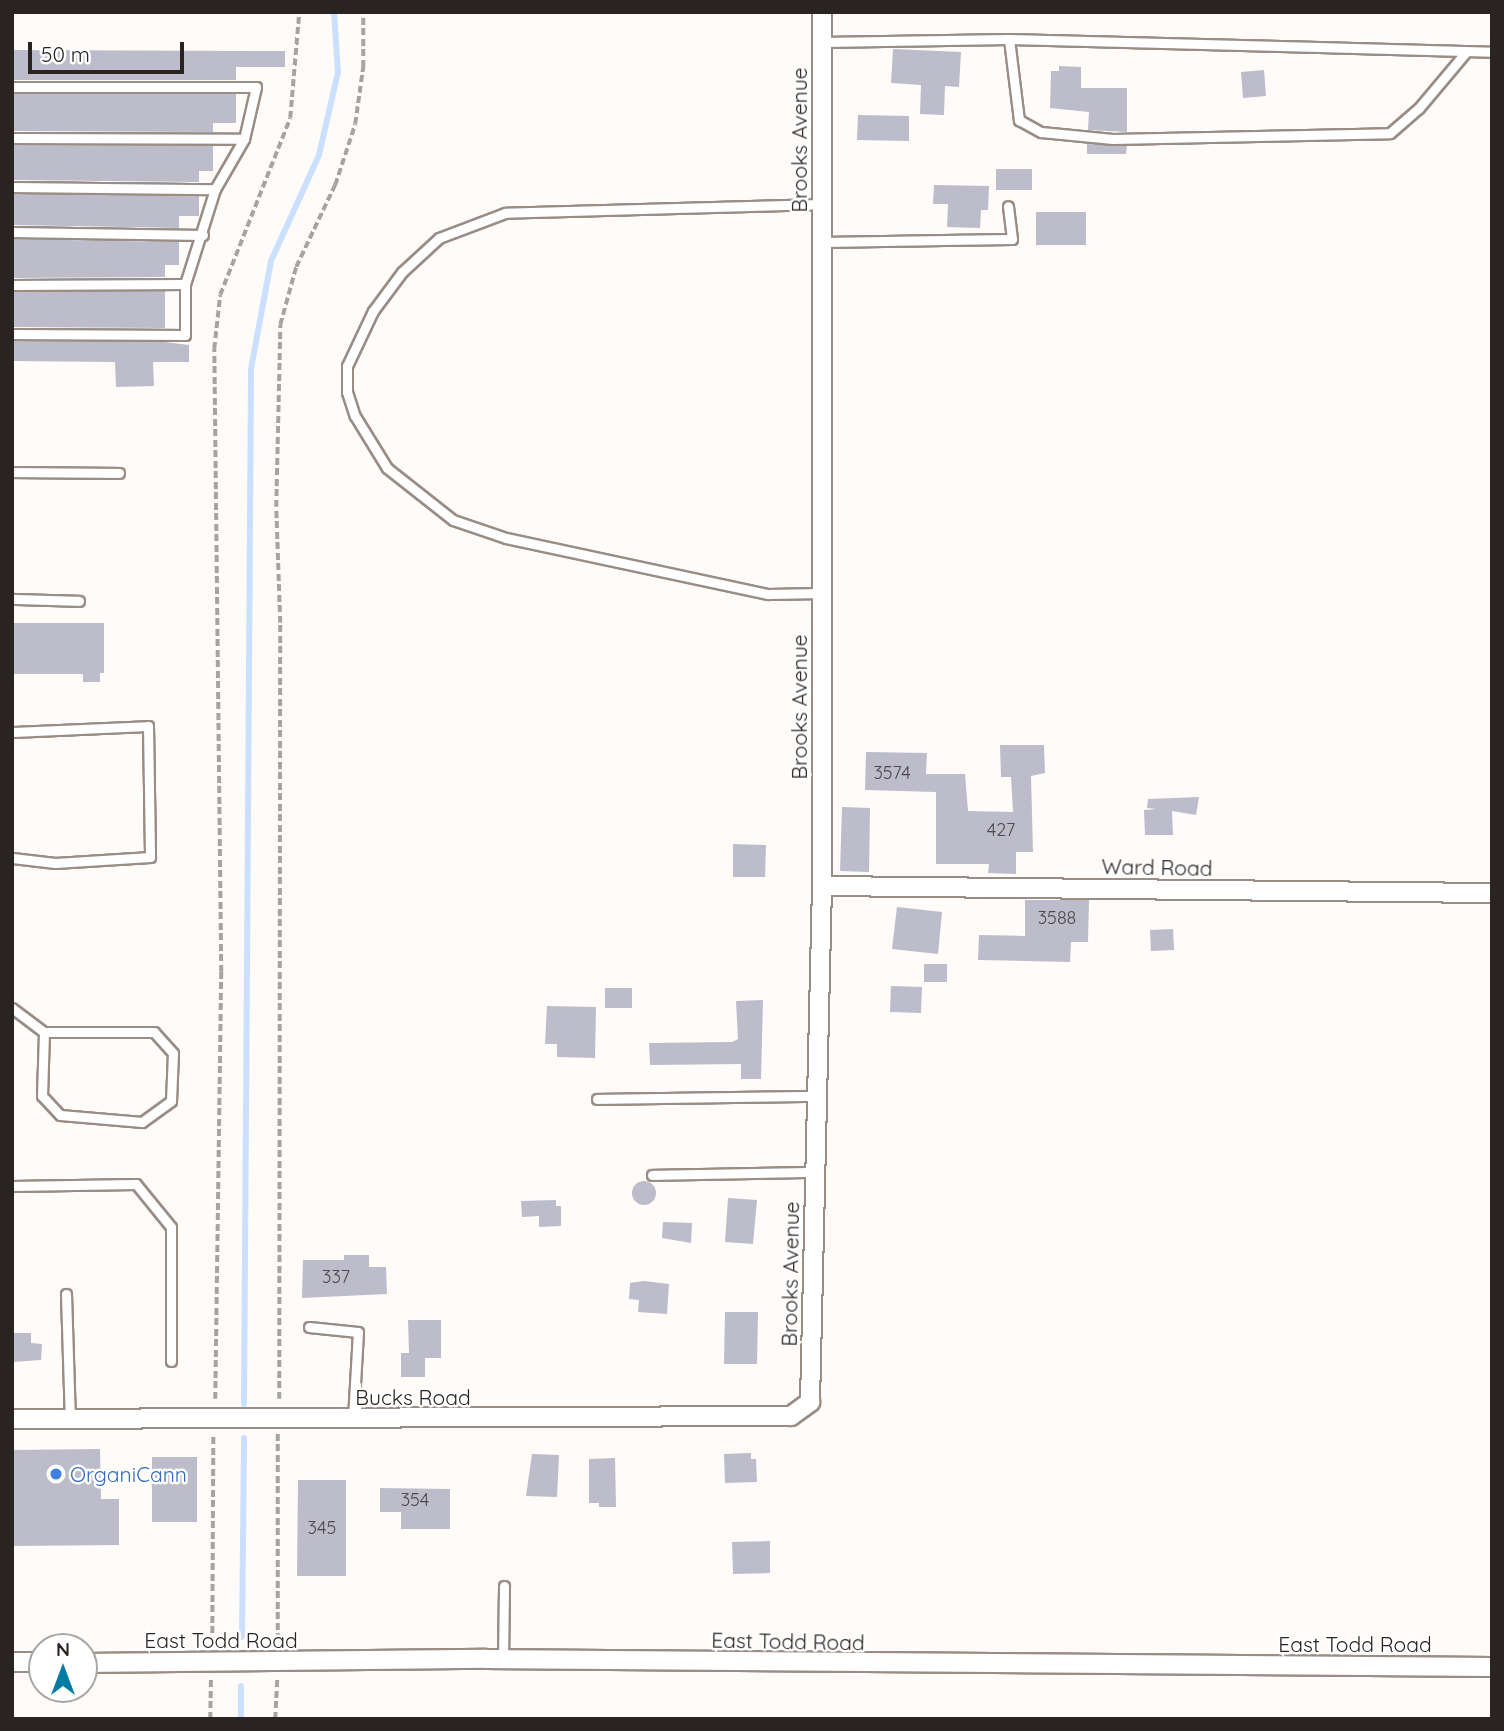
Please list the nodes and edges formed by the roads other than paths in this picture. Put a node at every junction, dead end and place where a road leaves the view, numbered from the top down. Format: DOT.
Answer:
graph roads {
  1 [pos="822,12"];
  2 [pos="1009,39"];
  3 [pos="822,42"];
  4 [pos="1466,52"];
  5 [pos="1492,52"];
  6 [pos="12,86"];
  7 [pos="12,138"];
  8 [pos="244,139"];
  9 [pos="12,187"];
  10 [pos="215,189"];
  11 [pos="822,204"];
  12 [pos="1008,206"];
  13 [pos="12,232"];
  14 [pos="203,235"];
  15 [pos="822,242"];
  16 [pos="185,284"];
  17 [pos="12,285"];
  18 [pos="12,334"];
  19 [pos="12,472"];
  20 [pos="119,473"];
  21 [pos="822,593"];
  22 [pos="12,599"];
  23 [pos="79,601"];
  24 [pos="12,732"];
  25 [pos="12,858"];
  26 [pos="822,886"];
  27 [pos="1492,893"];
  28 [pos="12,1008"];
  29 [pos="44,1032"];
  30 [pos="817,1097"];
  31 [pos="597,1099"];
  32 [pos="815,1171"];
  33 [pos="652,1175"];
  34 [pos="12,1186"];
  35 [pos="66,1294"];
  36 [pos="309,1327"];
  37 [pos="171,1360"];
  38 [pos="810,1402"];
  39 [pos="12,1419"];
  40 [pos="70,1419"];
  41 [pos="353,1420"];
  42 [pos="504,1586"];
  43 [pos="503,1660"];
  44 [pos="98,1663"];
  45 [pos="1492,1667"];
  1 -- 3 [label="street, Brooks Avenue"];
  2 -- 3 [label="lane"];
  2 -- 4 [label="lane"];
  2 -- 4 [label="lane"];
  3 -- 11 [label="street, Brooks Avenue"];
  4 -- 5 [label="lane"];
  6 -- 8 [label="lane"];
  7 -- 8 [label="lane"];
  8 -- 10 [label="lane"];
  9 -- 10 [label="lane"];
  10 -- 14 [label="lane"];
  11 -- 15 [label="street, Brooks Avenue"];
  11 -- 21 [label="lane"];
  12 -- 15 [label="lane"];
  13 -- 14 [label="lane"];
  14 -- 16 [label="lane"];
  15 -- 21 [label="street, Brooks Avenue"];
  16 -- 17 [label="lane"];
  16 -- 18 [label="lane"];
  19 -- 20 [label="lane"];
  21 -- 26 [label="street, Brooks Avenue"];
  22 -- 23 [label="lane"];
  24 -- 25 [label="lane"];
  26 -- 27 [label="street, Ward Road"];
  26 -- 30 [label="street, Brooks Avenue"];
  28 -- 29 [label="lane"];
  29 -- 29 [label="lane"];
  30 -- 31 [label="lane"];
  30 -- 32 [label="street, Brooks Avenue"];
  32 -- 33 [label="lane"];
  32 -- 38 [label="street, Brooks Avenue"];
  34 -- 37 [label="lane"];
  35 -- 40 [label="lane"];
  36 -- 41 [label="lane"];
  38 -- 41 [label="street, Bucks Road"];
  39 -- 40 [label="street, Bucks Road"];
  40 -- 41 [label="street, Bucks Road"];
  42 -- 43 [label="lane"];
  43 -- 44 [label="street, East Todd Road"];
  43 -- 45 [label="street, East Todd Road"];
}
